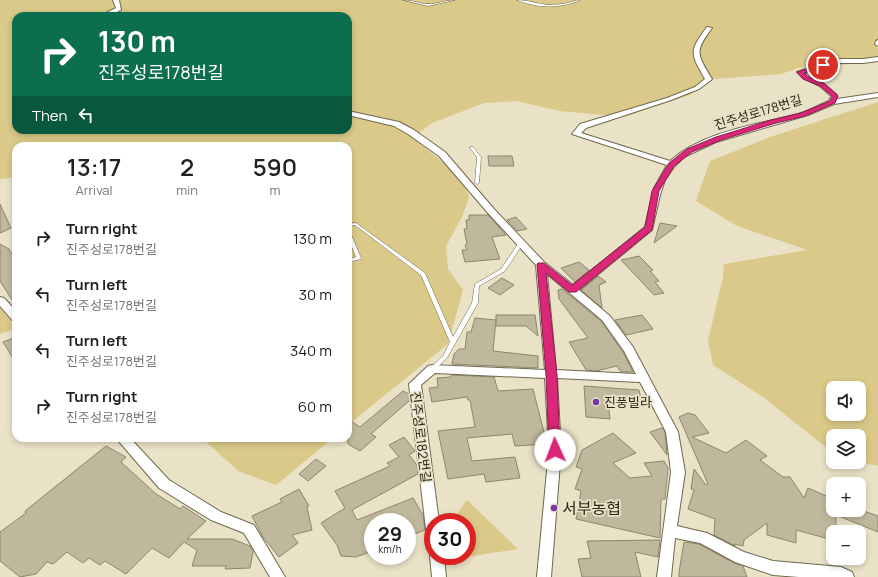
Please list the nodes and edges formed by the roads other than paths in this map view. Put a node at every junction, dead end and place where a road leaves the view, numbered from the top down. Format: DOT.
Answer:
graph roads {
  1 [pos="116,0"];
  2 [pos="404,0"];
  3 [pos="454,0"];
  4 [pos="518,0"];
  5 [pos="579,0"];
  6 [pos="112,12"];
  7 [pos="709,28"];
  8 [pos="878,59"];
  9 [pos="878,95"];
  10 [pos="832,102"];
  11 [pos="352,114"];
  12 [pos="472,148"];
  13 [pos="671,164"];
  14 [pos="477,183"];
  15 [pos="352,225"];
  16 [pos="352,241"];
  17 [pos="522,242"];
  18 [pos="352,260"];
  19 [pos="541,264"];
  20 [pos="572,290"];
  21 [pos="0,300"];
  22 [pos="12,314"];
  23 [pos="453,342"];
  24 [pos="432,369"];
  25 [pos="552,375"];
  26 [pos="643,378"];
  27 [pos="126,442"];
  28 [pos="431,513"];
  29 [pos="669,531"];
  30 [pos="437,565"];
  31 [pos="278,577"];
  32 [pos="439,577"];
  33 [pos="544,577"];
  34 [pos="664,577"];
  35 [pos="847,577"];
  1 -- 6 [label="street"];
  2 -- 3 [label="lane"];
  4 -- 5 [label="lane"];
  7 -- 13 [label="street"];
  8 -- 10 [label="street, 진주성로178번길"];
  9 -- 10 [label="street, 진주성로178번길"];
  10 -- 13 [label="street, 진주성로178번길"];
  11 -- 17 [label="street"];
  12 -- 14 [label="lane"];
  13 -- 20 [label="street, 진주성로178번길"];
  15 -- 23 [label="lane"];
  16 -- 18 [label="lane"];
  17 -- 19 [label="street"];
  17 -- 23 [label="lane, 진주성로182번길"];
  19 -- 20 [label="street"];
  19 -- 25 [label="street"];
  20 -- 26 [label="street"];
  21 -- 22 [label="street"];
  23 -- 24 [label="lane, 진주성로182번길"];
  24 -- 25 [label="street"];
  24 -- 28 [label="street, 진주성로182번길"];
  25 -- 26 [label="street"];
  25 -- 33 [label="street"];
  26 -- 29 [label="street"];
  27 -- 31 [label="street"];
  29 -- 34 [label="street"];
  29 -- 35 [label="street"];
  30 -- 32 [label="street"];
}
